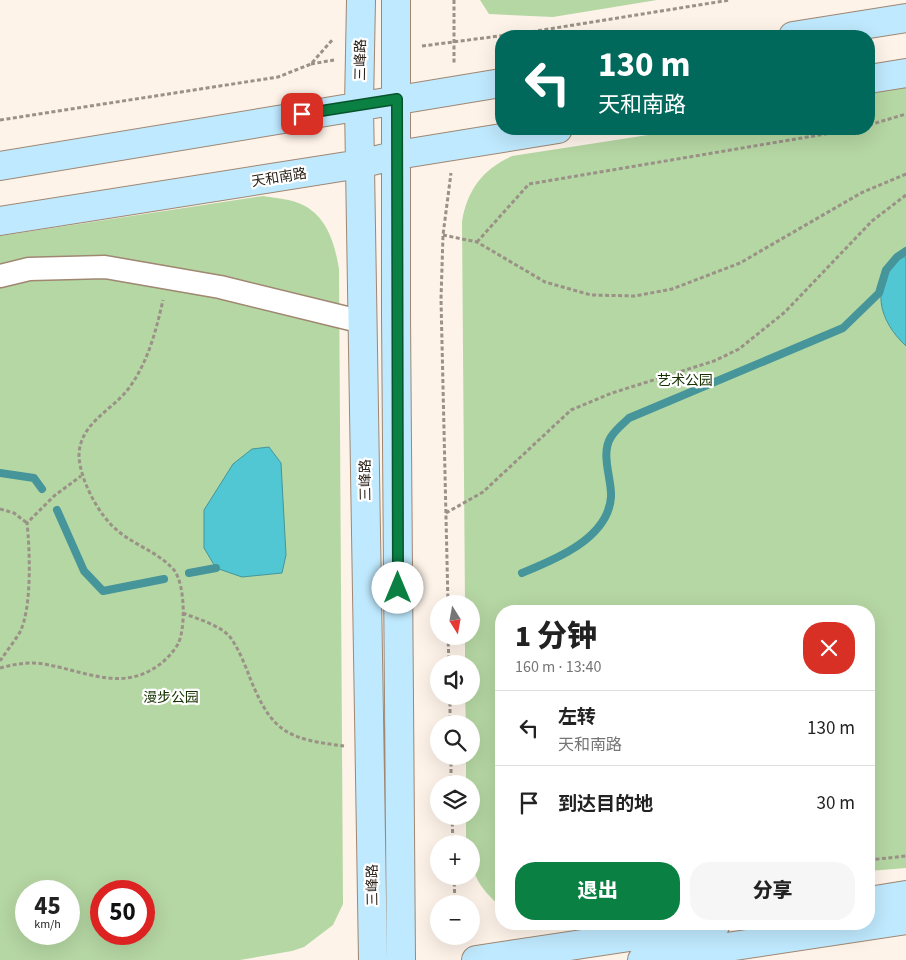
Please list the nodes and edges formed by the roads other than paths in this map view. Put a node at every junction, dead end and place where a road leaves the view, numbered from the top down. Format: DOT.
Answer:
graph roads {
  1 [pos="361,0"];
  2 [pos="396,0"];
  3 [pos="906,18"];
  4 [pos="831,30"];
  5 [pos="906,73"];
  6 [pos="875,78"];
  7 [pos="495,84"];
  8 [pos="397,99"];
  9 [pos="359,105"];
  10 [pos="519,135"];
  11 [pos="397,155"];
  12 [pos="360,164"];
  13 [pos="0,166"];
  14 [pos="0,221"];
  15 [pos="0,276"];
  16 [pos="362,322"];
  17 [pos="906,895"];
  18 [pos="875,899"];
  19 [pos="906,920"];
  20 [pos="875,925"];
  21 [pos="676,930"];
  22 [pos="840,930"];
  23 [pos="373,960"];
  24 [pos="401,960"];
  25 [pos="476,960"];
  26 [pos="642,960"];
  1 -- 9 [label="main road, 三峰路"];
  2 -- 8 [label="main road, 三峰路"];
  3 -- 4 [label="main road"];
  5 -- 6 [label="main road"];
  7 -- 8 [label="main road"];
  8 -- 9 [label="main road"];
  8 -- 11 [label="main road, 三峰路"];
  9 -- 12 [label="main road, 三峰路"];
  9 -- 13 [label="main road"];
  10 -- 11 [label="main road, 天和南路"];
  11 -- 12 [label="main road, 天和南路"];
  11 -- 24 [label="main road, 三峰路"];
  12 -- 14 [label="main road, 天和南路"];
  12 -- 16 [label="main road, 三峰路"];
  15 -- 16 [label="street"];
  16 -- 23 [label="main road, 三峰路"];
  17 -- 18 [label="main road"];
  19 -- 20 [label="main road"];
  21 -- 25 [label="main road"];
  22 -- 26 [label="main road"];
}
